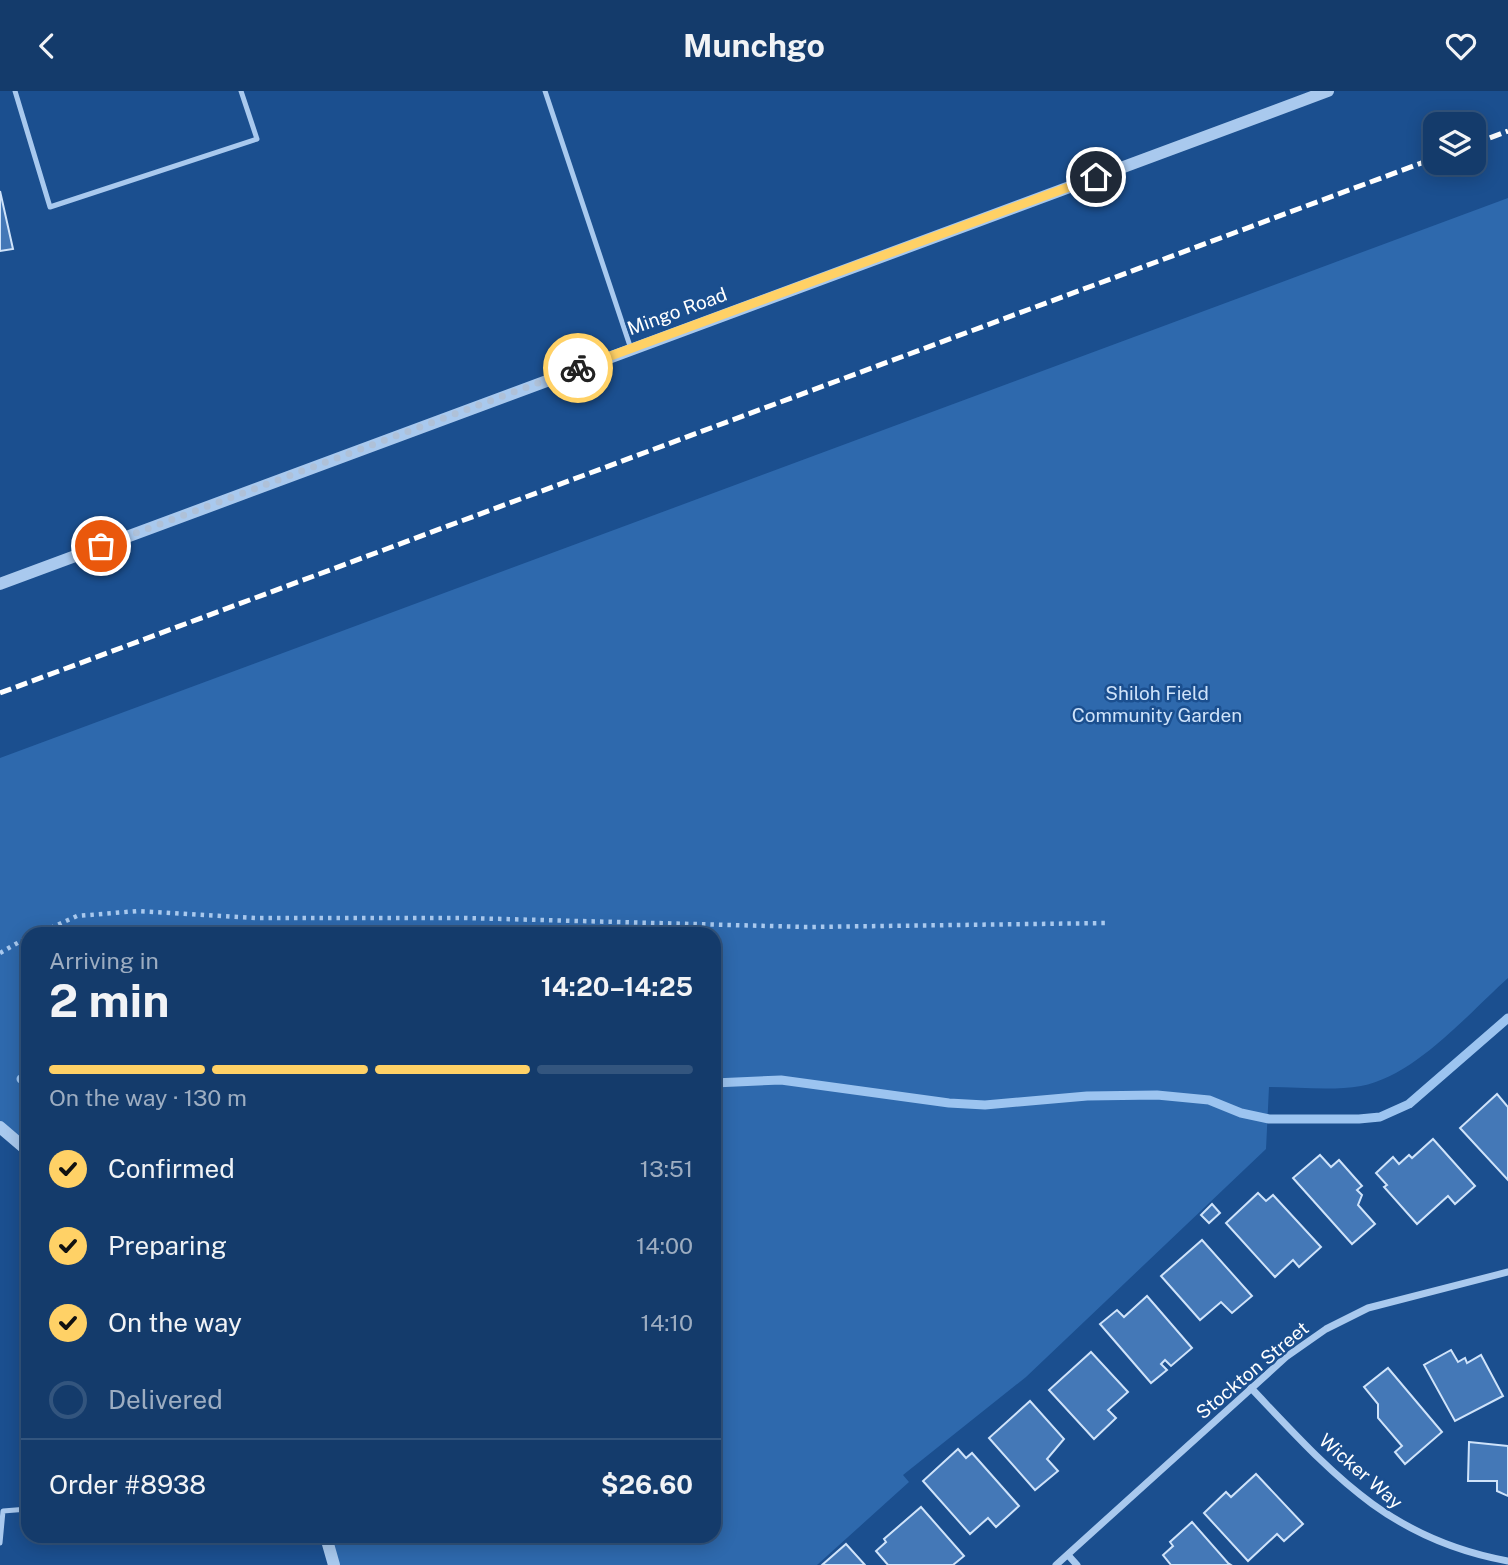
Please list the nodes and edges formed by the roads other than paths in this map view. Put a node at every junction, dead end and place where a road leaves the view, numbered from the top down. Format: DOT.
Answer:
graph roads {
  1 [pos="15,91"];
  2 [pos="241,91"];
  3 [pos="545,91"];
  4 [pos="1328,91"];
  5 [pos="631,349"];
  6 [pos="0,584"];
  7 [pos="0,1127"];
  8 [pos="21,1145"];
  9 [pos="1508,1272"];
  10 [pos="1251,1388"];
  11 [pos="21,1510"];
  12 [pos="1,1511"];
  13 [pos="0,1543"];
  14 [pos="328,1543"];
  15 [pos="1068,1555"];
  16 [pos="1508,1561"];
  17 [pos="334,1565"];
  18 [pos="1056,1565"];
  19 [pos="1077,1565"];
  1 -- 2 [label="lane"];
  3 -- 5 [label="lane"];
  4 -- 5 [label="street, Mingo Road"];
  5 -- 6 [label="street, Mingo Road"];
  7 -- 8 [label="street"];
  9 -- 10 [label="street, Stockton Street"];
  10 -- 15 [label="street, Stockton Street"];
  10 -- 16 [label="street, Wicker Way"];
  11 -- 12 [label="lane"];
  12 -- 13 [label="lane"];
  14 -- 17 [label="street"];
  15 -- 18 [label="street, Stockton Street"];
  15 -- 19 [label="street"];
}
